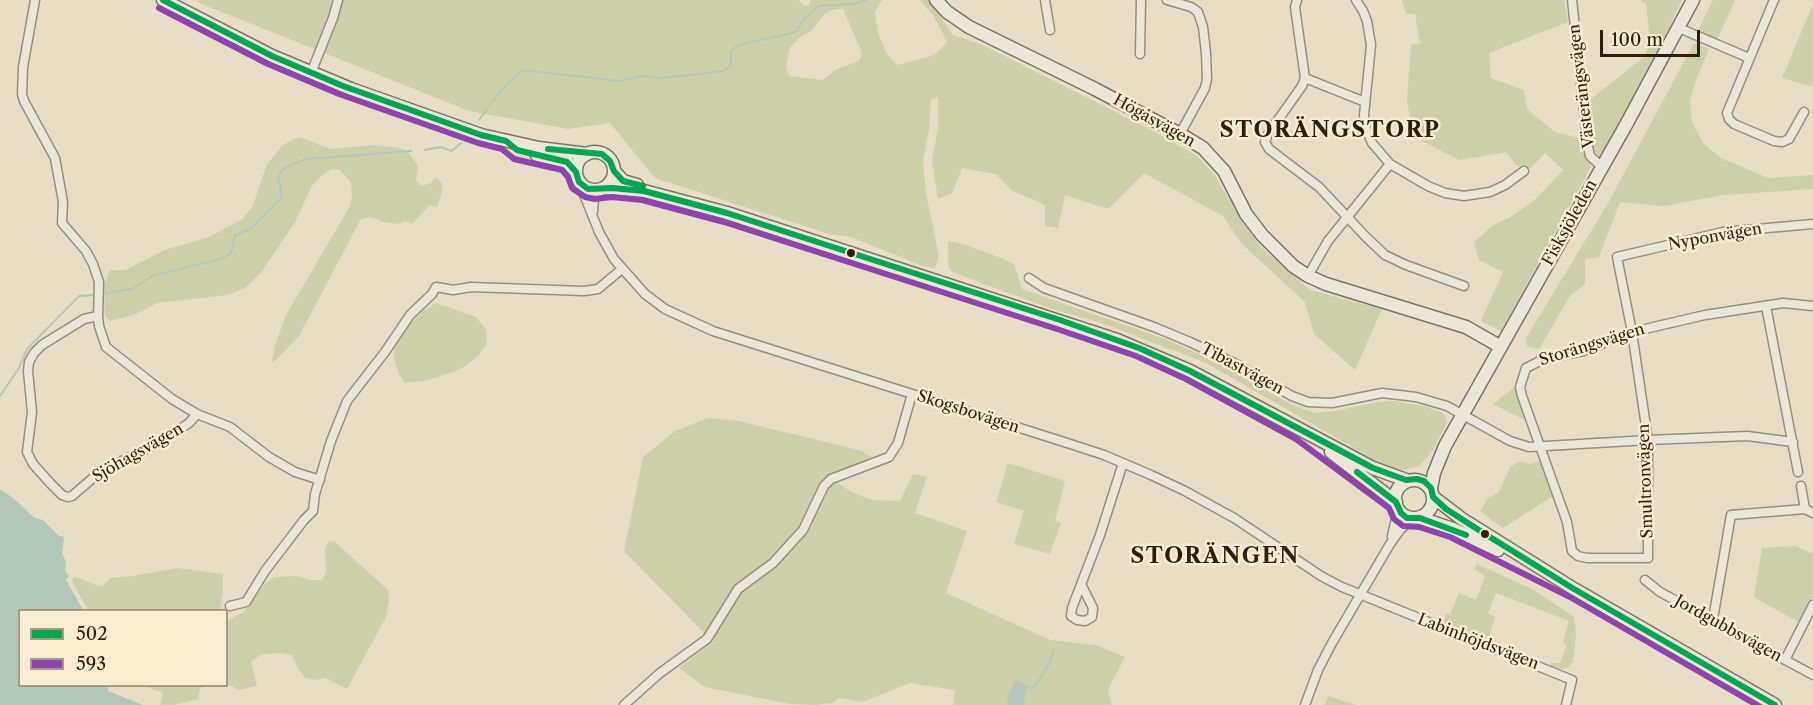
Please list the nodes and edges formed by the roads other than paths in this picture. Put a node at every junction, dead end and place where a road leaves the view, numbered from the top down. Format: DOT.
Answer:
graph roads {
  1 [pos="35,0"];
  2 [pos="163,0"];
  3 [pos="338,0"];
  4 [pos="936,0"];
  5 [pos="1045,0"];
  6 [pos="1141,0"];
  7 [pos="1167,0"];
  8 [pos="1298,0"];
  9 [pos="1356,0"];
  10 [pos="1572,0"];
  11 [pos="1694,0"];
  12 [pos="1774,0"];
  13 [pos="1679,28"];
  14 [pos="1050,30"];
  15 [pos="1140,54"];
  16 [pos="1749,58"];
  17 [pos="311,73"];
  18 [pos="1305,78"];
  19 [pos="1365,102"];
  20 [pos="1804,112"];
  21 [pos="1180,134"];
  22 [pos="506,141"];
  23 [pos="587,154"];
  24 [pos="1390,164"];
  25 [pos="1602,167"];
  26 [pos="614,171"];
  27 [pos="1524,171"];
  28 [pos="578,177"];
  29 [pos="601,189"];
  30 [pos="727,213"];
  31 [pos="1347,216"];
  32 [pos="594,220"];
  33 [pos="1813,224"];
  34 [pos="1617,257"];
  35 [pos="622,269"];
  36 [pos="1308,276"];
  37 [pos="1029,278"];
  38 [pos="1464,286"];
  39 [pos="1766,306"];
  40 [pos="1813,306"];
  41 [pos="98,316"];
  42 [pos="1632,332"];
  43 [pos="1501,347"];
  44 [pos="912,394"];
  45 [pos="197,414"];
  46 [pos="1463,414"];
  47 [pos="1301,431"];
  48 [pos="1648,440"];
  49 [pos="1793,442"];
  50 [pos="1540,445"];
  51 [pos="1445,446"];
  52 [pos="1123,463"];
  53 [pos="1798,471"];
  54 [pos="320,480"];
  55 [pos="1411,480"];
  56 [pos="1801,486"];
  57 [pos="1432,492"];
  58 [pos="1397,506"];
  59 [pos="1809,511"];
  60 [pos="1416,518"];
  61 [pos="1388,548"];
  62 [pos="1572,551"];
  63 [pos="1645,580"];
  64 [pos="1082,586"];
  65 [pos="1574,589"];
  66 [pos="1360,594"];
  67 [pos="1813,605"];
  68 [pos="230,606"];
  69 [pos="1713,619"];
  70 [pos="1785,660"];
  71 [pos="1813,675"];
  72 [pos="624,705"];
  73 [pos="1305,705"];
  74 [pos="1566,705"];
  75 [pos="1775,705"];
  1 -- 41 [label="street"];
  2 -- 17 [label="main road"];
  3 -- 17 [label="street"];
  4 -- 21 [label="main road, Högåsvägen"];
  5 -- 14 [label="street"];
  6 -- 15 [label="street"];
  7 -- 21 [label="street"];
  8 -- 18 [label="street"];
  9 -- 19 [label="street"];
  10 -- 25 [label="street, Västerängsvägen"];
  11 -- 13 [label="main road, Fisksjöleden"];
  12 -- 16 [label="street"];
  13 -- 16 [label="street"];
  13 -- 25 [label="main road, Fisksjöleden"];
  16 -- 20 [label="street"];
  17 -- 22 [label="main road"];
  18 -- 19 [label="street"];
  18 -- 31 [label="street"];
  19 -- 24 [label="street"];
  21 -- 36 [label="main road, Högåsvägen"];
  22 -- 23 [label="main road"];
  22 -- 28 [label="main road"];
  23 -- 26 [label="main road"];
  23 -- 28 [label="main road"];
  24 -- 27 [label="street"];
  24 -- 31 [label="street"];
  25 -- 43 [label="main road, Fisksjöleden"];
  26 -- 29 [label="main road"];
  26 -- 30 [label="main road"];
  28 -- 29 [label="main road"];
  28 -- 32 [label="street, Skogsbovägen"];
  29 -- 30 [label="main road"];
  29 -- 32 [label="street"];
  30 -- 47 [label="main road"];
  31 -- 36 [label="street"];
  31 -- 38 [label="street"];
  32 -- 35 [label="street, Skogsbovägen"];
  33 -- 34 [label="street, Nyponvägen"];
  34 -- 42 [label="street, Smultronvägen"];
  35 -- 44 [label="street, Skogsbovägen"];
  35 -- 54 [label="street"];
  36 -- 43 [label="main road, Högåsvägen"];
  37 -- 46 [label="street, Tibastvägen"];
  39 -- 40 [label="street, Storängsvägen"];
  39 -- 42 [label="street, Storängsvägen"];
  39 -- 49 [label="street"];
  41 -- 45 [label="street"];
  41 -- 45 [label="street, Sjöhagsvägen"];
  42 -- 48 [label="street, Smultronvägen"];
  42 -- 50 [label="street, Storängsvägen"];
  43 -- 46 [label="main road, Fisksjöleden"];
  44 -- 52 [label="street, Skogsbovägen"];
  44 -- 72 [label="street"];
  45 -- 54 [label="street"];
  46 -- 50 [label="street, Tibastvägen"];
  46 -- 51 [label="main road, Fisksjöleden"];
  47 -- 55 [label="main road"];
  47 -- 58 [label="main road"];
  48 -- 49 [label="street, Tibastvägen"];
  48 -- 50 [label="street, Tibastvägen"];
  48 -- 62 [label="street, Smultronvägen"];
  49 -- 53 [label="street"];
  50 -- 62 [label="street, Storängsvägen"];
  51 -- 55 [label="main road, Fisksjöleden"];
  51 -- 57 [label="main road, Fisksjöleden"];
  52 -- 64 [label="street"];
  52 -- 66 [label="street, Skogsbovägen"];
  54 -- 68 [label="street"];
  55 -- 57 [label="main road"];
  55 -- 58 [label="main road"];
  56 -- 59 [label="street"];
  57 -- 60 [label="main road"];
  57 -- 65 [label="main road"];
  58 -- 60 [label="main road"];
  58 -- 61 [label="street"];
  59 -- 69 [label="street"];
  60 -- 61 [label="street"];
  60 -- 65 [label="main road"];
  61 -- 66 [label="street"];
  63 -- 69 [label="street, Jordgubbsvägen"];
  65 -- 75 [label="main road"];
  66 -- 73 [label="street"];
  66 -- 74 [label="street, Labinhöjdsvägen"];
  67 -- 70 [label="street"];
  69 -- 70 [label="street, Jordgubbsvägen"];
  70 -- 71 [label="street, Jordgubbsvägen"];
}
